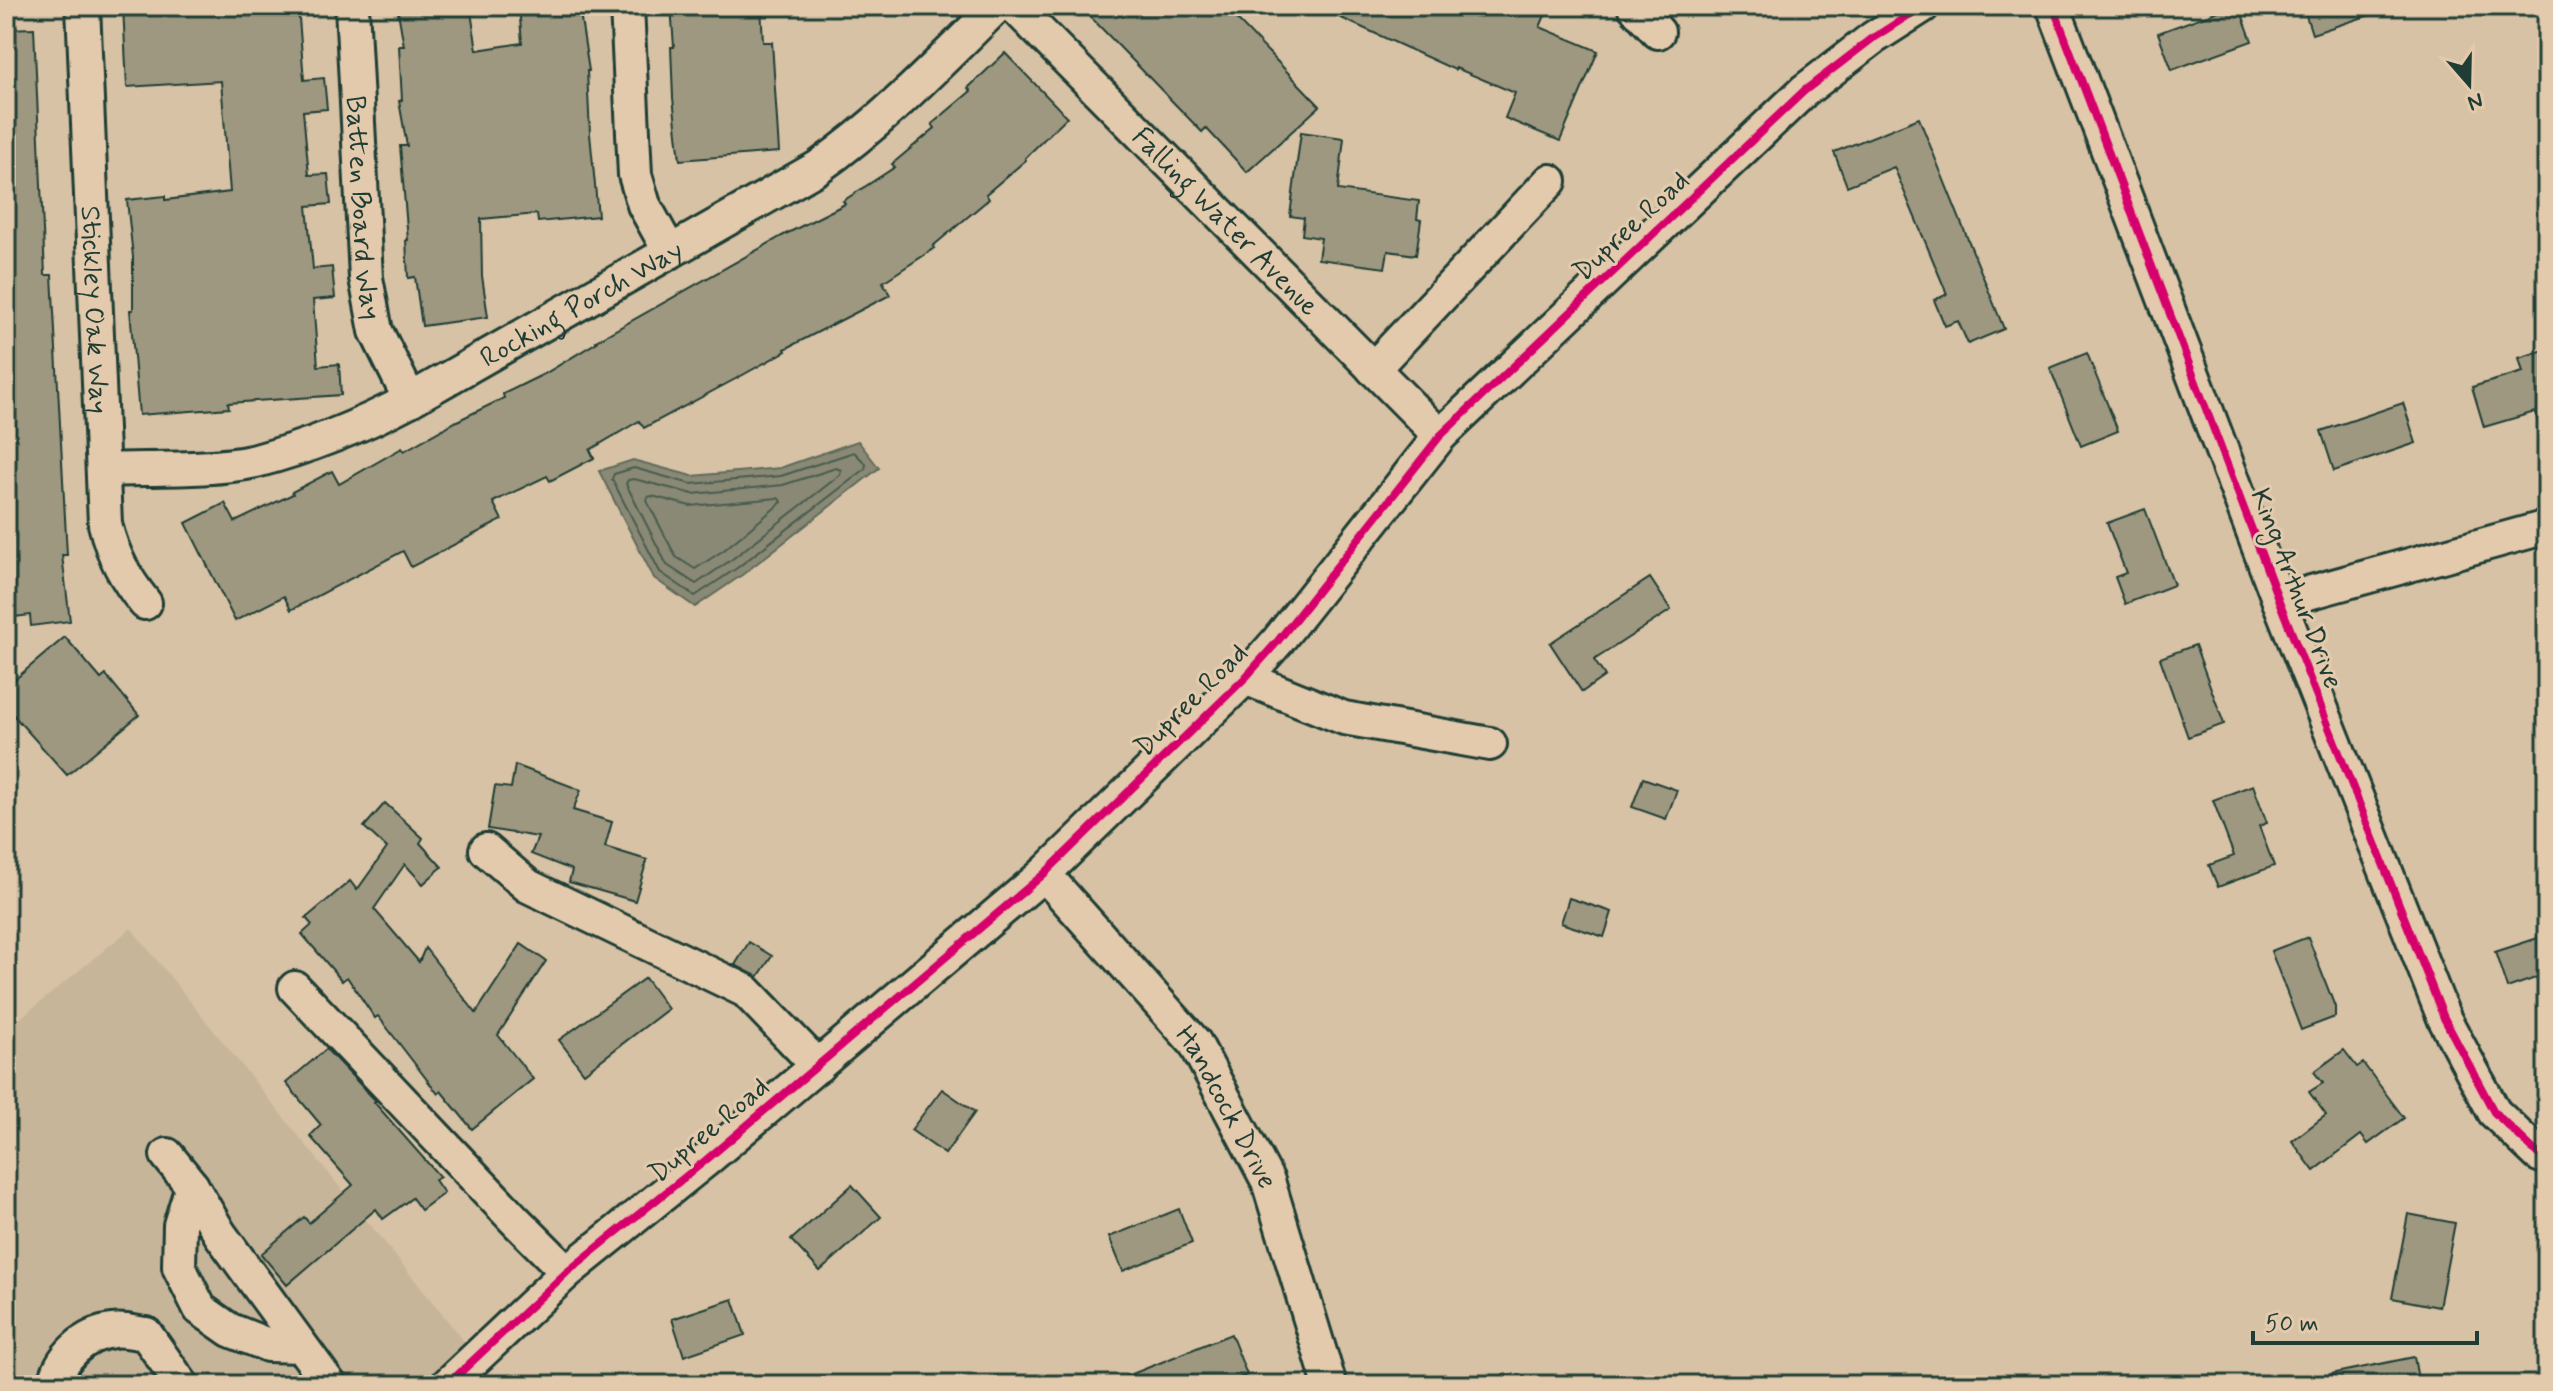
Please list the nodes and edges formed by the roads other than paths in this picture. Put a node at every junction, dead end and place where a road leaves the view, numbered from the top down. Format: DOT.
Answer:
graph roads {
  1 [pos="83,6"];
  2 [pos="352,6"];
  3 [pos="627,6"];
  4 [pos="997,6"];
  5 [pos="1014,6"];
  6 [pos="1634,6"];
  7 [pos="1923,6"];
  8 [pos="2053,6"];
  9 [pos="1658,32"];
  10 [pos="1550,181"];
  11 [pos="670,252"];
  12 [pos="1373,369"];
  13 [pos="410,400"];
  14 [pos="1440,436"];
  15 [pos="103,470"];
  16 [pos="2547,527"];
  17 [pos="2279,601"];
  18 [pos="145,603"];
  19 [pos="1245,678"];
  20 [pos="1490,744"];
  21 [pos="486,850"];
  22 [pos="1044,874"];
  23 [pos="295,988"];
  24 [pos="818,1066"];
  25 [pos="167,1155"];
  26 [pos="2547,1158"];
  27 [pos="192,1186"];
  28 [pos="567,1272"];
  29 [pos="301,1346"];
  30 [pos="55,1385"];
  31 [pos="182,1385"];
  32 [pos="330,1385"];
  33 [pos="447,1385"];
  34 [pos="1330,1385"];
  1 -- 15 [label="street, Stickley Oak Way"];
  2 -- 13 [label="street, Batten Board Way"];
  3 -- 11 [label="street"];
  4 -- 11 [label="street, Rocking Porch Way"];
  5 -- 12 [label="street, Falling Water Avenue"];
  6 -- 9 [label="street"];
  7 -- 14 [label="street, Dupree Road"];
  8 -- 17 [label="street, King Arthur Drive"];
  10 -- 12 [label="street"];
  11 -- 13 [label="street, Rocking Porch Way"];
  12 -- 14 [label="street, Falling Water Avenue"];
  13 -- 15 [label="street, Rocking Porch Way"];
  14 -- 19 [label="street, Dupree Road"];
  15 -- 18 [label="street, Stickley Oak Way"];
  16 -- 17 [label="street"];
  17 -- 26 [label="street, King Arthur Drive"];
  19 -- 20 [label="street"];
  19 -- 22 [label="street, Dupree Road"];
  21 -- 24 [label="street"];
  22 -- 24 [label="street, Dupree Road"];
  22 -- 34 [label="street, Handcock Drive"];
  23 -- 28 [label="street"];
  24 -- 28 [label="street, Dupree Road"];
  25 -- 27 [label="street"];
  27 -- 29 [label="street"];
  27 -- 29 [label="street"];
  28 -- 33 [label="street, Dupree Road"];
  29 -- 32 [label="street"];
  30 -- 31 [label="street"];
}
